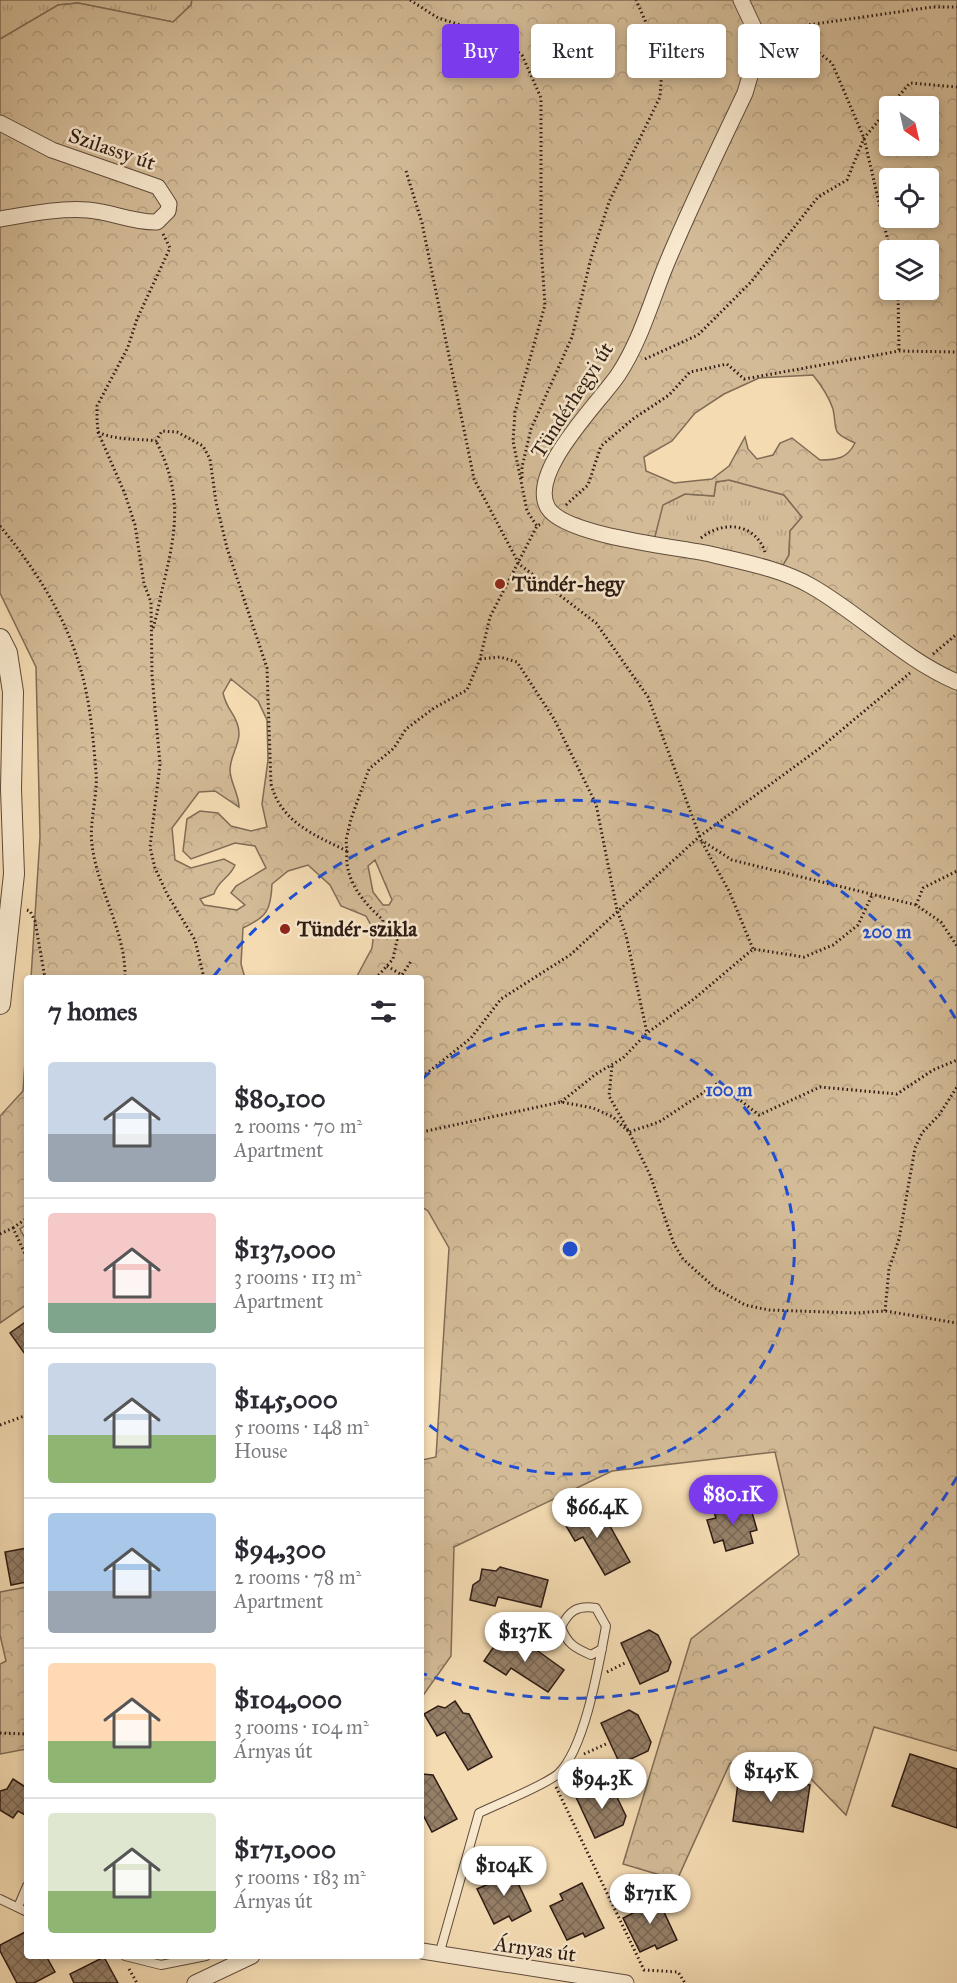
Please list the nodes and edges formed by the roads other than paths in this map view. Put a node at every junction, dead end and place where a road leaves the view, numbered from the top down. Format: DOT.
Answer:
graph roads {
  1 [pos="741,0"];
  2 [pos="0,123"];
  3 [pos="0,219"];
  4 [pos="0,639"];
  5 [pos="957,682"];
  6 [pos="0,1004"];
  7 [pos="602,1648"];
  8 [pos="24,1893"];
  9 [pos="0,1899"];
  10 [pos="18,1907"];
  11 [pos="24,1910"];
  12 [pos="424,1952"];
  13 [pos="439,1956"];
  14 [pos="137,1959"];
  15 [pos="191,1959"];
  16 [pos="246,1959"];
  17 [pos="195,1983"];
  18 [pos="626,1983"];
  1 -- 5 [label="street, Tündérhegyi út"];
  2 -- 3 [label="street, Szilassy út"];
  4 -- 6 [label="street"];
  7 -- 7 [label="lane"];
  7 -- 13 [label="lane"];
  8 -- 10 [label="lane"];
  9 -- 10 [label="lane"];
  10 -- 11 [label="lane"];
  12 -- 13 [label="street, Árnyas út"];
  13 -- 18 [label="street, Árnyas út"];
  14 -- 15 [label="lane"];
  16 -- 17 [label="street"];
}
